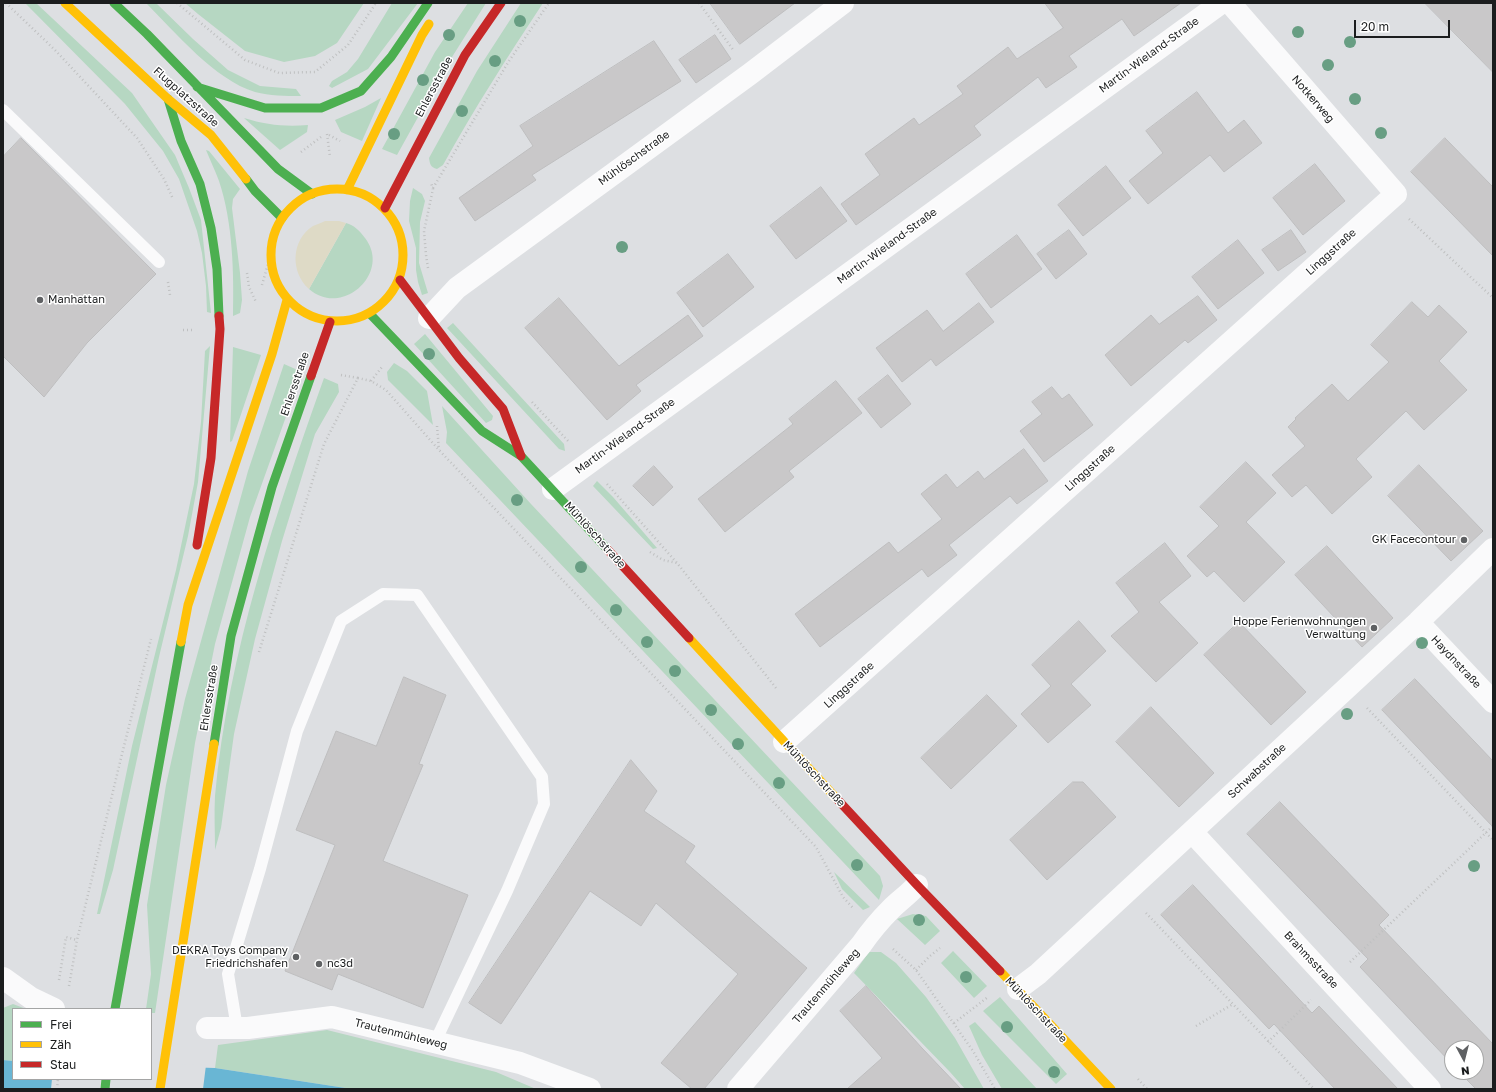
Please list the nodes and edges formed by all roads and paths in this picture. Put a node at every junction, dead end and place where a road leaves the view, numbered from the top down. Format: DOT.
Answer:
graph roads {
  1 [pos="6,3"];
  2 [pos="65,3"];
  3 [pos="114,3"];
  4 [pos="177,3"];
  5 [pos="376,3"];
  6 [pos="428,3"];
  7 [pos="500,3"];
  8 [pos="549,3"];
  9 [pos="699,3"];
  10 [pos="843,3"];
  11 [pos="1221,3"];
  12 [pos="1230,3"];
  13 [pos="434,16"];
  14 [pos="750,74"];
  15 [pos="197,88"];
  16 [pos="168,99"];
  17 [pos="3,110"];
  18 [pos="346,145"];
  19 [pos="416,149"];
  20 [pos="298,154"];
  21 [pos="433,189"];
  22 [pos="347,190"];
  23 [pos="312,194"];
  24 [pos="1396,194"];
  25 [pos="176,204"];
  26 [pos="385,208"];
  27 [pos="282,218"];
  28 [pos="270,257"];
  29 [pos="159,262"];
  30 [pos="247,272"];
  31 [pos="400,280"];
  32 [pos="261,287"];
  33 [pos="259,295"];
  34 [pos="1492,296"];
  35 [pos="287,300"];
  36 [pos="436,311"];
  37 [pos="371,315"];
  38 [pos="330,322"];
  39 [pos="384,364"];
  40 [pos="371,381"];
  41 [pos="529,398"];
  42 [pos="521,456"];
  43 [pos="588,463"];
  44 [pos="553,488"];
  45 [pos="1493,549"];
  46 [pos="677,563"];
  47 [pos="188,605"];
  48 [pos="1418,622"];
  49 [pos="152,634"];
  50 [pos="257,658"];
  51 [pos="1348,688"];
  52 [pos="1493,702"];
  53 [pos="784,742"];
  54 [pos="1493,826"];
  55 [pos="1192,832"];
  56 [pos="1486,833"];
  57 [pos="1493,840"];
  58 [pos="917,885"];
  59 [pos="1126,893"];
  60 [pos="873,929"];
  61 [pos="78,940"];
  62 [pos="945,943"];
  63 [pos="916,970"];
  64 [pos="3,978"];
  65 [pos="1330,980"];
  66 [pos="69,984"];
  67 [pos="1018,989"];
  68 [pos="989,997"];
  69 [pos="1233,1004"];
  70 [pos="52,1008"];
  71 [pos="54,1008"];
  72 [pos="115,1008"];
  73 [pos="954,1023"];
  74 [pos="1196,1026"];
  75 [pos="207,1028"];
  76 [pos="236,1028"];
  77 [pos="435,1042"];
  78 [pos="1268,1042"];
  79 [pos="160,1089"];
  80 [pos="590,1089"];
  81 [pos="738,1089"];
  82 [pos="995,1089"];
  83 [pos="1111,1089"];
  84 [pos="1314,1089"];
  85 [pos="1430,1089"];
  1 -- 25 [label="path"];
  2 -- 16 [label="street, Flugplatzstraße"];
  3 -- 15 [label="street, Flugplatzstraße"];
  4 -- 5 [label="path"];
  6 -- 15 [label="street"];
  7 -- 19 [label="street, Ehlersstraße"];
  8 -- 21 [label="path"];
  9 -- 14 [label="path"];
  10 -- 14 [label="street, Mühlöschstraße"];
  11 -- 43 [label="street, Martin-Wieland-Straße"];
  12 -- 24 [label="street, Notkerweg"];
  13 -- 22 [label="street"];
  14 -- 36 [label="street, Mühlöschstraße"];
  15 -- 23 [label="street, Flugplatzstraße"];
  16 -- 27 [label="street, Flugplatzstraße"];
  16 -- 47 [label="street"];
  17 -- 29 [label="lane"];
  18 -- 20 [label="path"];
  19 -- 21 [label="path"];
  19 -- 26 [label="street, Ehlersstraße"];
  21 -- 36 [label="path"];
  22 -- 23 [label="street"];
  22 -- 26 [label="street"];
  23 -- 27 [label="street"];
  24 -- 34 [label="path"];
  24 -- 53 [label="street, Linggstraße"];
  26 -- 31 [label="street"];
  27 -- 28 [label="street"];
  28 -- 32 [label="path"];
  28 -- 35 [label="street"];
  30 -- 33 [label="path"];
  31 -- 36 [label="street, Mühlöschstraße"];
  31 -- 37 [label="street"];
  35 -- 38 [label="street"];
  35 -- 47 [label="street"];
  36 -- 42 [label="street, Mühlöschstraße"];
  37 -- 38 [label="street"];
  37 -- 42 [label="street, Mühlöschstraße"];
  38 -- 79 [label="street, Ehlersstraße"];
  39 -- 40 [label="path"];
  40 -- 50 [label="path"];
  40 -- 60 [label="path"];
  41 -- 43 [label="path"];
  42 -- 44 [label="street, Mühlöschstraße"];
  43 -- 44 [label="street, Martin-Wieland-Straße"];
  43 -- 46 [label="path"];
  44 -- 53 [label="street, Mühlöschstraße"];
  45 -- 48 [label="street, Schwabstraße"];
  47 -- 72 [label="street"];
  48 -- 51 [label="street, Schwabstraße"];
  48 -- 52 [label="street, Haydnstraße"];
  49 -- 61 [label="path"];
  51 -- 55 [label="street, Schwabstraße"];
  51 -- 56 [label="path"];
  53 -- 58 [label="street, Mühlöschstraße"];
  54 -- 56 [label="path"];
  55 -- 59 [label="street, Schwabstraße"];
  55 -- 65 [label="street, Brahmsstraße"];
  56 -- 57 [label="path"];
  56 -- 65 [label="path"];
  58 -- 60 [label="street, Trautenmühleweg"];
  58 -- 67 [label="street, Mühlöschstraße"];
  59 -- 67 [label="street, Schwabstraße"];
  59 -- 69 [label="path"];
  60 -- 63 [label="path"];
  60 -- 81 [label="street, Trautenmühleweg"];
  61 -- 66 [label="path"];
  61 -- 71 [label="path"];
  62 -- 63 [label="path"];
  63 -- 73 [label="path"];
  64 -- 70 [label="street"];
  65 -- 78 [label="path"];
  65 -- 85 [label="street, Brahmsstraße"];
  67 -- 83 [label="street, Mühlöschstraße"];
  68 -- 73 [label="path"];
  69 -- 74 [label="path"];
  69 -- 78 [label="path"];
  73 -- 82 [label="path"];
  75 -- 76 [label="street, Trautenmühleweg"];
  76 -- 77 [label="street, Trautenmühleweg"];
  76 -- 77 [label="lane"];
  77 -- 80 [label="street, Trautenmühleweg"];
  78 -- 84 [label="path"];
}
